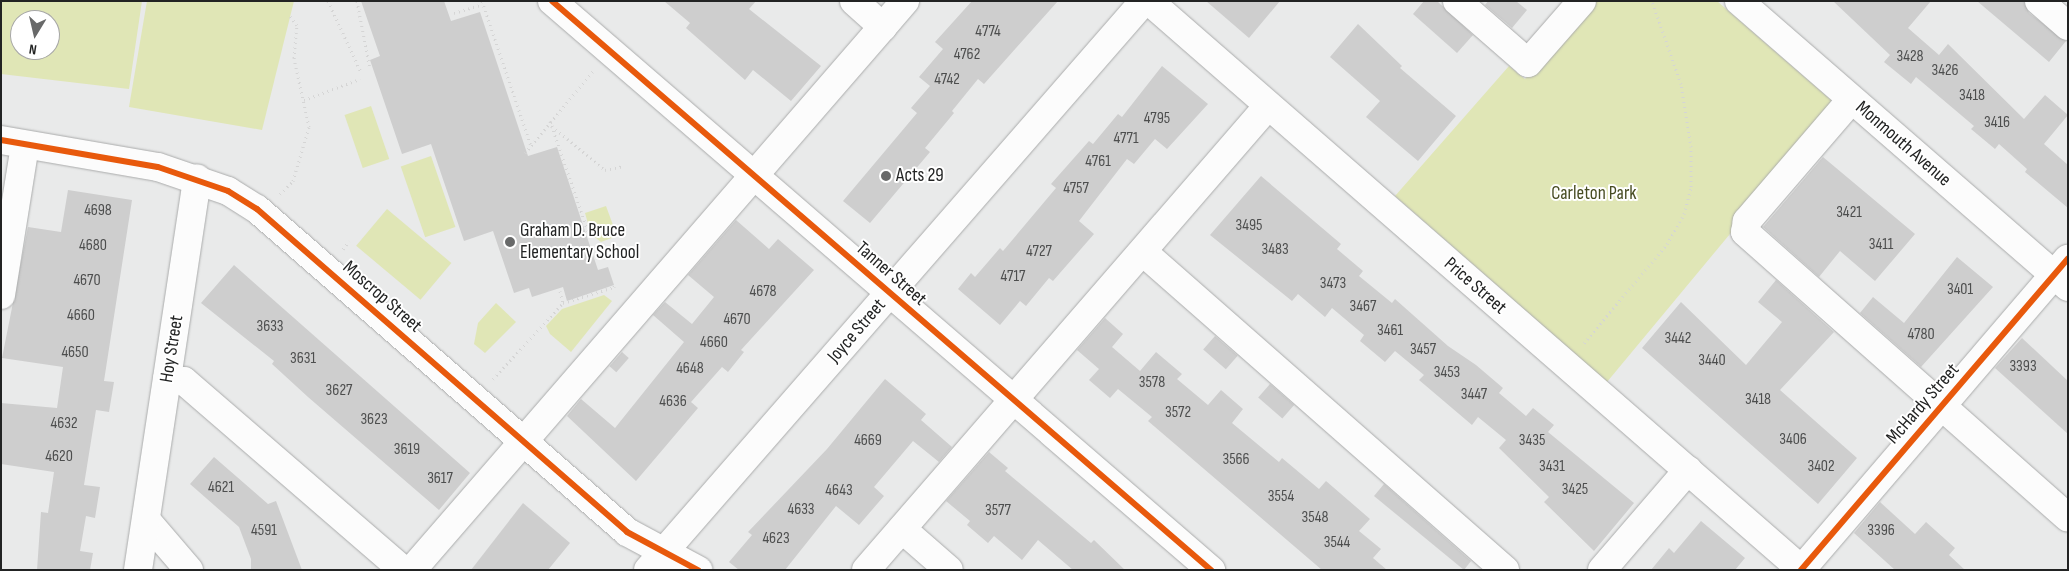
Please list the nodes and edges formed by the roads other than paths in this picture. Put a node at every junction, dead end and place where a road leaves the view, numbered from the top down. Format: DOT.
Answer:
graph roads {
  1 [pos="552,1"];
  2 [pos="854,1"];
  3 [pos="905,1"];
  4 [pos="1144,1"];
  5 [pos="1149,1"];
  6 [pos="1457,1"];
  7 [pos="1582,1"];
  8 [pos="1739,1"];
  9 [pos="2039,1"];
  10 [pos="2068,26"];
  11 [pos="883,27"];
  12 [pos="1851,100"];
  13 [pos="1268,106"];
  14 [pos="13,142"];
  15 [pos="753,175"];
  16 [pos="197,178"];
  17 [pos="1143,252"];
  18 [pos="2063,274"];
  19 [pos="890,293"];
  20 [pos="1,295"];
  21 [pos="167,379"];
  22 [pos="1012,400"];
  23 [pos="1941,406"];
  24 [pos="524,439"];
  25 [pos="1688,470"];
  26 [pos="2068,518"];
  27 [pos="146,520"];
  28 [pos="902,529"];
  29 [pos="656,561"];
  30 [pos="138,570"];
  31 [pos="190,570"];
  32 [pos="403,570"];
  33 [pos="412,570"];
  34 [pos="698,570"];
  35 [pos="866,570"];
  36 [pos="949,570"];
  37 [pos="1211,570"];
  38 [pos="1505,570"];
  39 [pos="1602,570"];
  40 [pos="1801,570"];
  1 -- 15 [label="street, Tanner Street"];
  2 -- 11 [label="street"];
  3 -- 11 [label="street"];
  4 -- 19 [label="street, Joyce Street"];
  5 -- 13 [label="street, Price Street"];
  6 -- 7 [label="street"];
  8 -- 12 [label="street, Monmouth Avenue"];
  9 -- 10 [label="street"];
  11 -- 15 [label="street"];
  12 -- 18 [label="street, Monmouth Avenue"];
  12 -- 23 [label="street"];
  13 -- 17 [label="street"];
  13 -- 25 [label="street, Price Street"];
  14 -- 16 [label="street, Moscrop Street"];
  14 -- 20 [label="street"];
  15 -- 19 [label="street, Tanner Street"];
  15 -- 24 [label="street"];
  16 -- 21 [label="street, Hoy Street"];
  16 -- 24 [label="street, Moscrop Street"];
  17 -- 22 [label="street"];
  17 -- 38 [label="street"];
  18 -- 23 [label="street, McHardy Street"];
  19 -- 22 [label="street, Tanner Street"];
  19 -- 29 [label="street, Joyce Street"];
  21 -- 27 [label="street, Hoy Street"];
  21 -- 32 [label="street"];
  22 -- 28 [label="street"];
  22 -- 37 [label="street, Tanner Street"];
  23 -- 26 [label="street"];
  23 -- 40 [label="street, McHardy Street"];
  24 -- 29 [label="street, Moscrop Street"];
  24 -- 33 [label="street"];
  25 -- 39 [label="street"];
  25 -- 40 [label="street, Price Street"];
  27 -- 30 [label="street, Hoy Street"];
  27 -- 31 [label="street"];
  28 -- 35 [label="street"];
  28 -- 36 [label="street"];
  29 -- 34 [label="street, Moscrop Street"];
}
